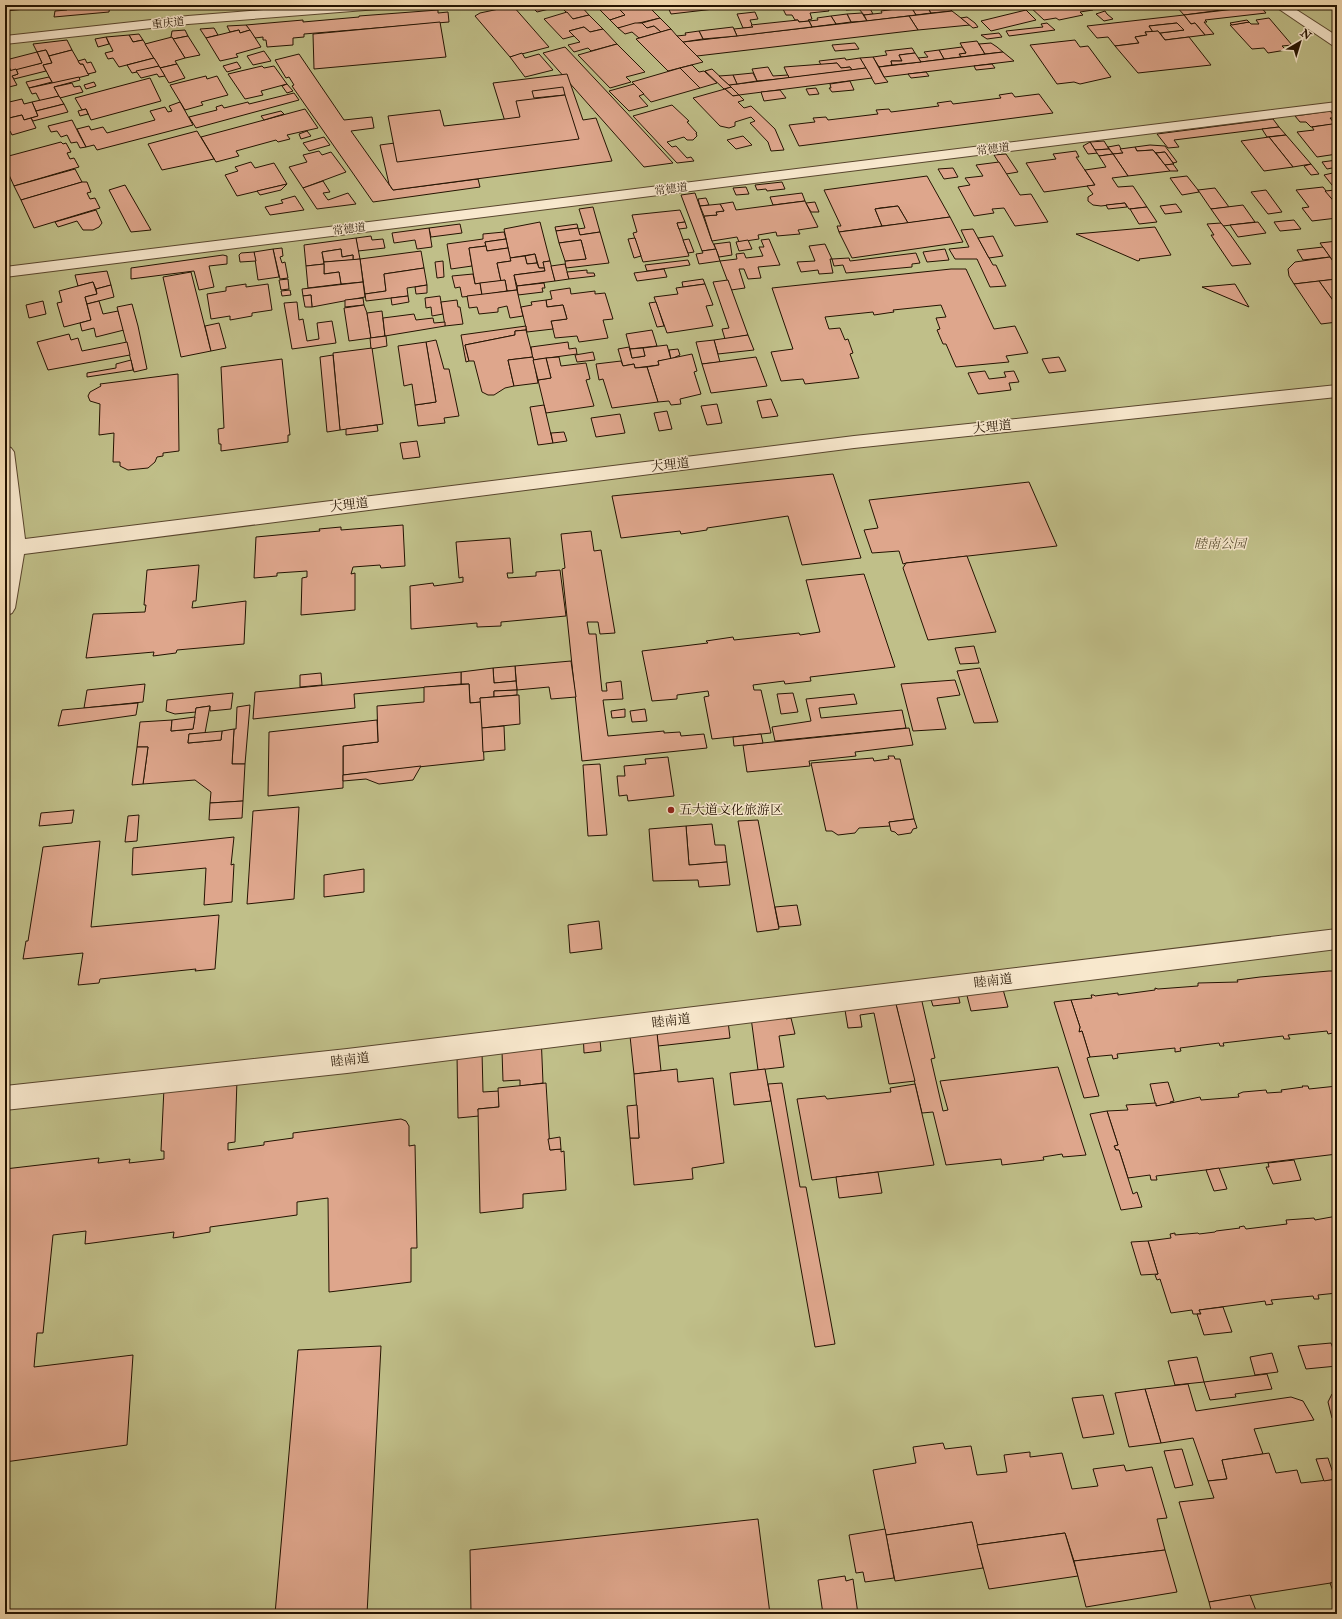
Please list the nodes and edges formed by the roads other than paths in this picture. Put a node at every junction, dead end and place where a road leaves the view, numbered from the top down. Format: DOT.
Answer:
graph roads {
  1 [pos="378,5"];
  2 [pos="1280,5"];
  3 [pos="5,40"];
  4 [pos="1337,42"];
  5 [pos="1337,106"];
  6 [pos="5,272"];
  7 [pos="1337,391"];
  8 [pos="5,452"];
  9 [pos="11,548"];
  10 [pos="5,608"];
  11 [pos="1337,939"];
  12 [pos="5,1098"];
  1 -- 3 [label="street, 重庆道"];
  2 -- 4 [label="street"];
  5 -- 6 [label="street, 常德道"];
  7 -- 9 [label="street, 大理道"];
  8 -- 9 [label="street"];
  9 -- 10 [label="street"];
  11 -- 12 [label="street, 睦南道"];
}
